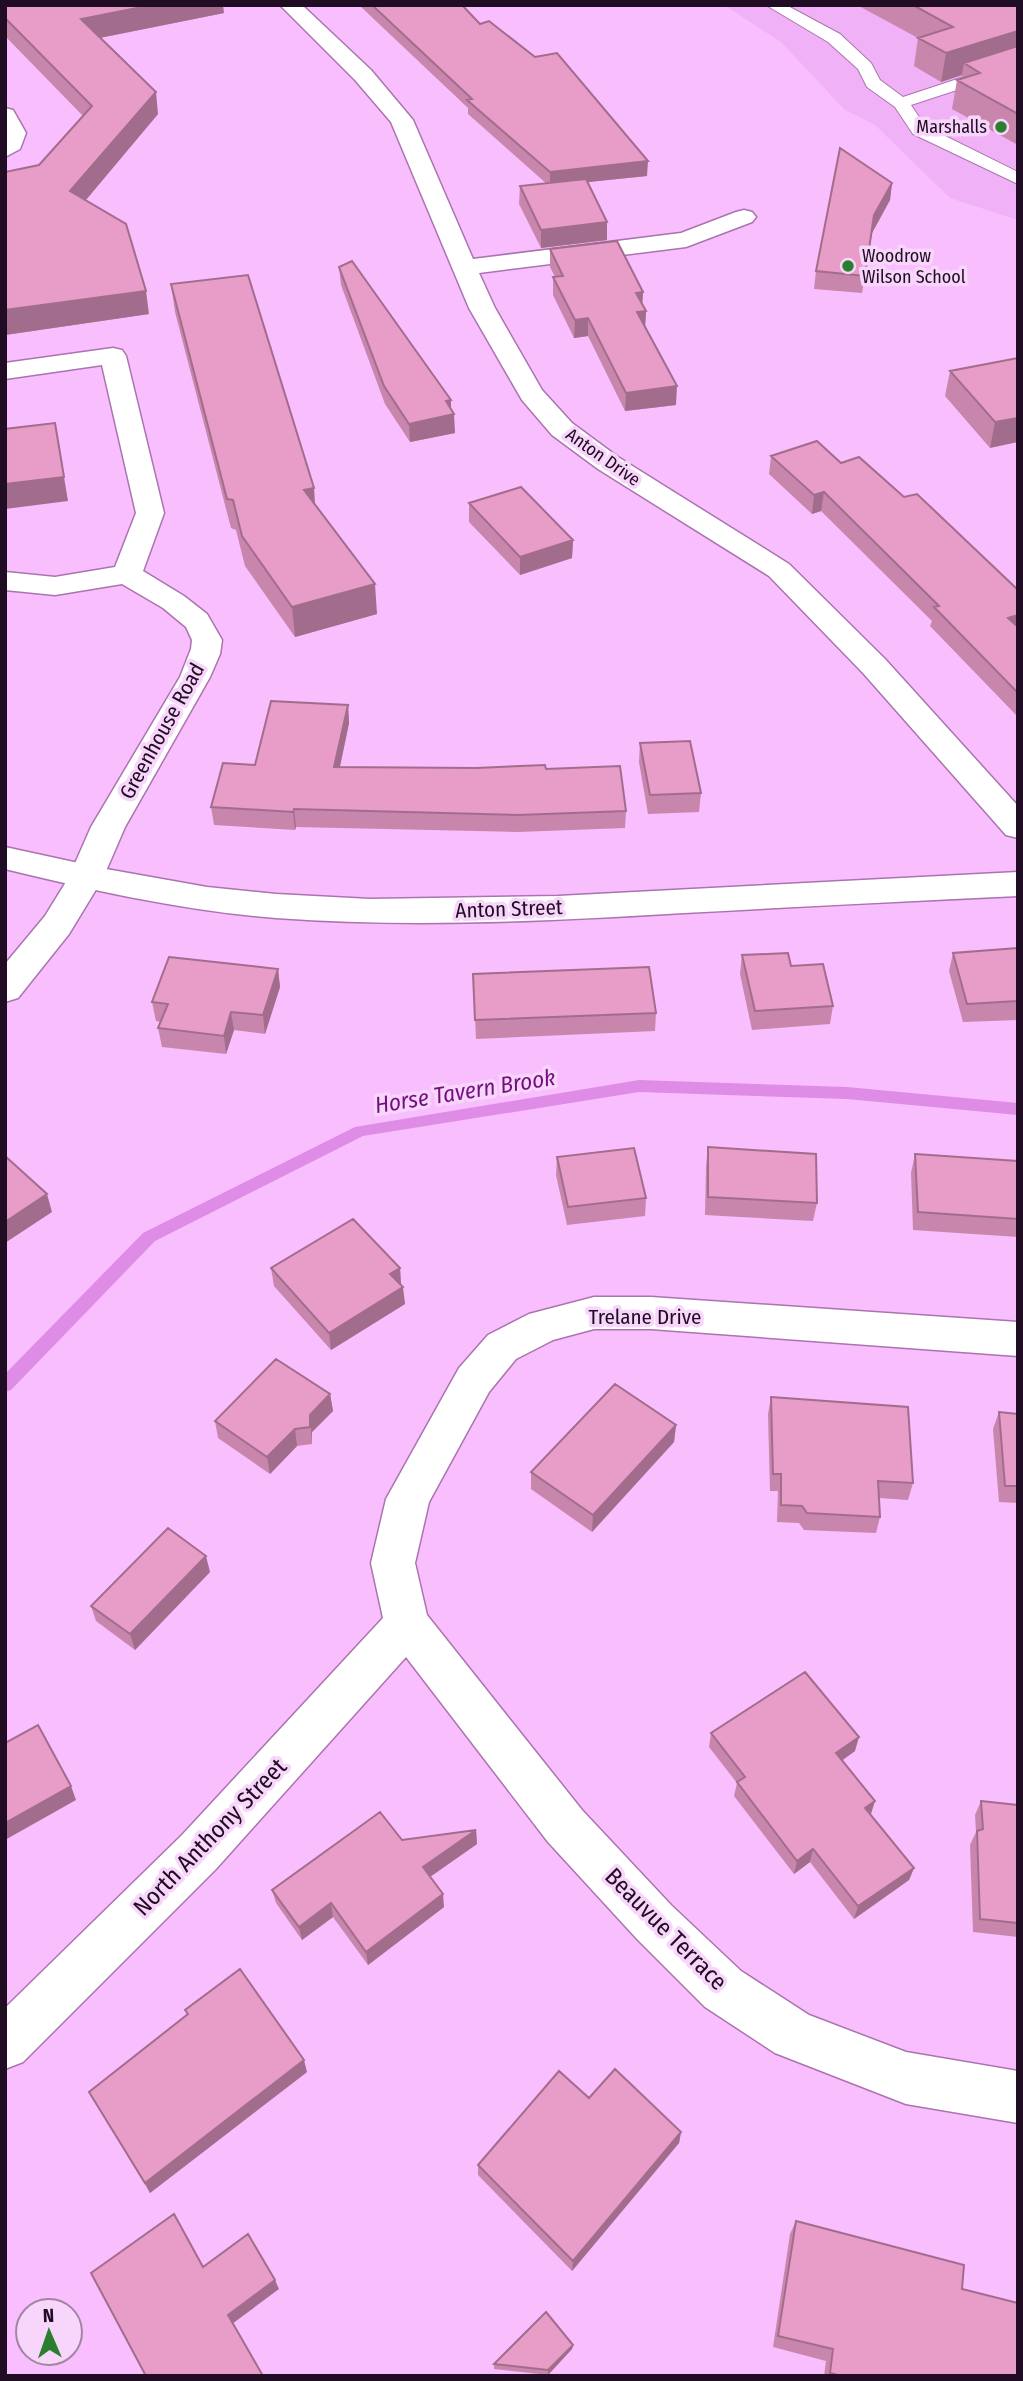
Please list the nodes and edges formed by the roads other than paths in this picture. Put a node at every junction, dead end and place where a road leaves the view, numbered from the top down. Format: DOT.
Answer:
graph roads {
  1 [pos="289,5"];
  2 [pos="774,5"];
  3 [pos="1018,64"];
  4 [pos="901,103"];
  5 [pos="5,115"];
  6 [pos="5,150"];
  7 [pos="1018,179"];
  8 [pos="744,217"];
  9 [pos="466,267"];
  10 [pos="5,371"];
  11 [pos="127,574"];
  12 [pos="5,581"];
  13 [pos="1018,827"];
  14 [pos="5,858"];
  15 [pos="86,878"];
  16 [pos="1018,884"];
  17 [pos="5,989"];
  18 [pos="1018,1339"];
  19 [pos="407,1624"];
  20 [pos="5,2044"];
  21 [pos="1018,2097"];
  1 -- 9 [label="street, Anton Drive"];
  2 -- 4 [label="lane"];
  3 -- 4 [label="lane"];
  4 -- 7 [label="lane"];
  5 -- 6 [label="street"];
  8 -- 9 [label="street"];
  9 -- 13 [label="street, Anton Drive"];
  10 -- 11 [label="street"];
  11 -- 12 [label="street"];
  11 -- 15 [label="street, Greenhouse Road"];
  14 -- 15 [label="street, Anton Street"];
  15 -- 16 [label="street, Anton Street"];
  15 -- 17 [label="street, Greenhouse Road"];
  18 -- 19 [label="street, Trelane Drive"];
  19 -- 20 [label="street, North Anthony Street"];
  19 -- 21 [label="street, Beauvue Terrace"];
}
